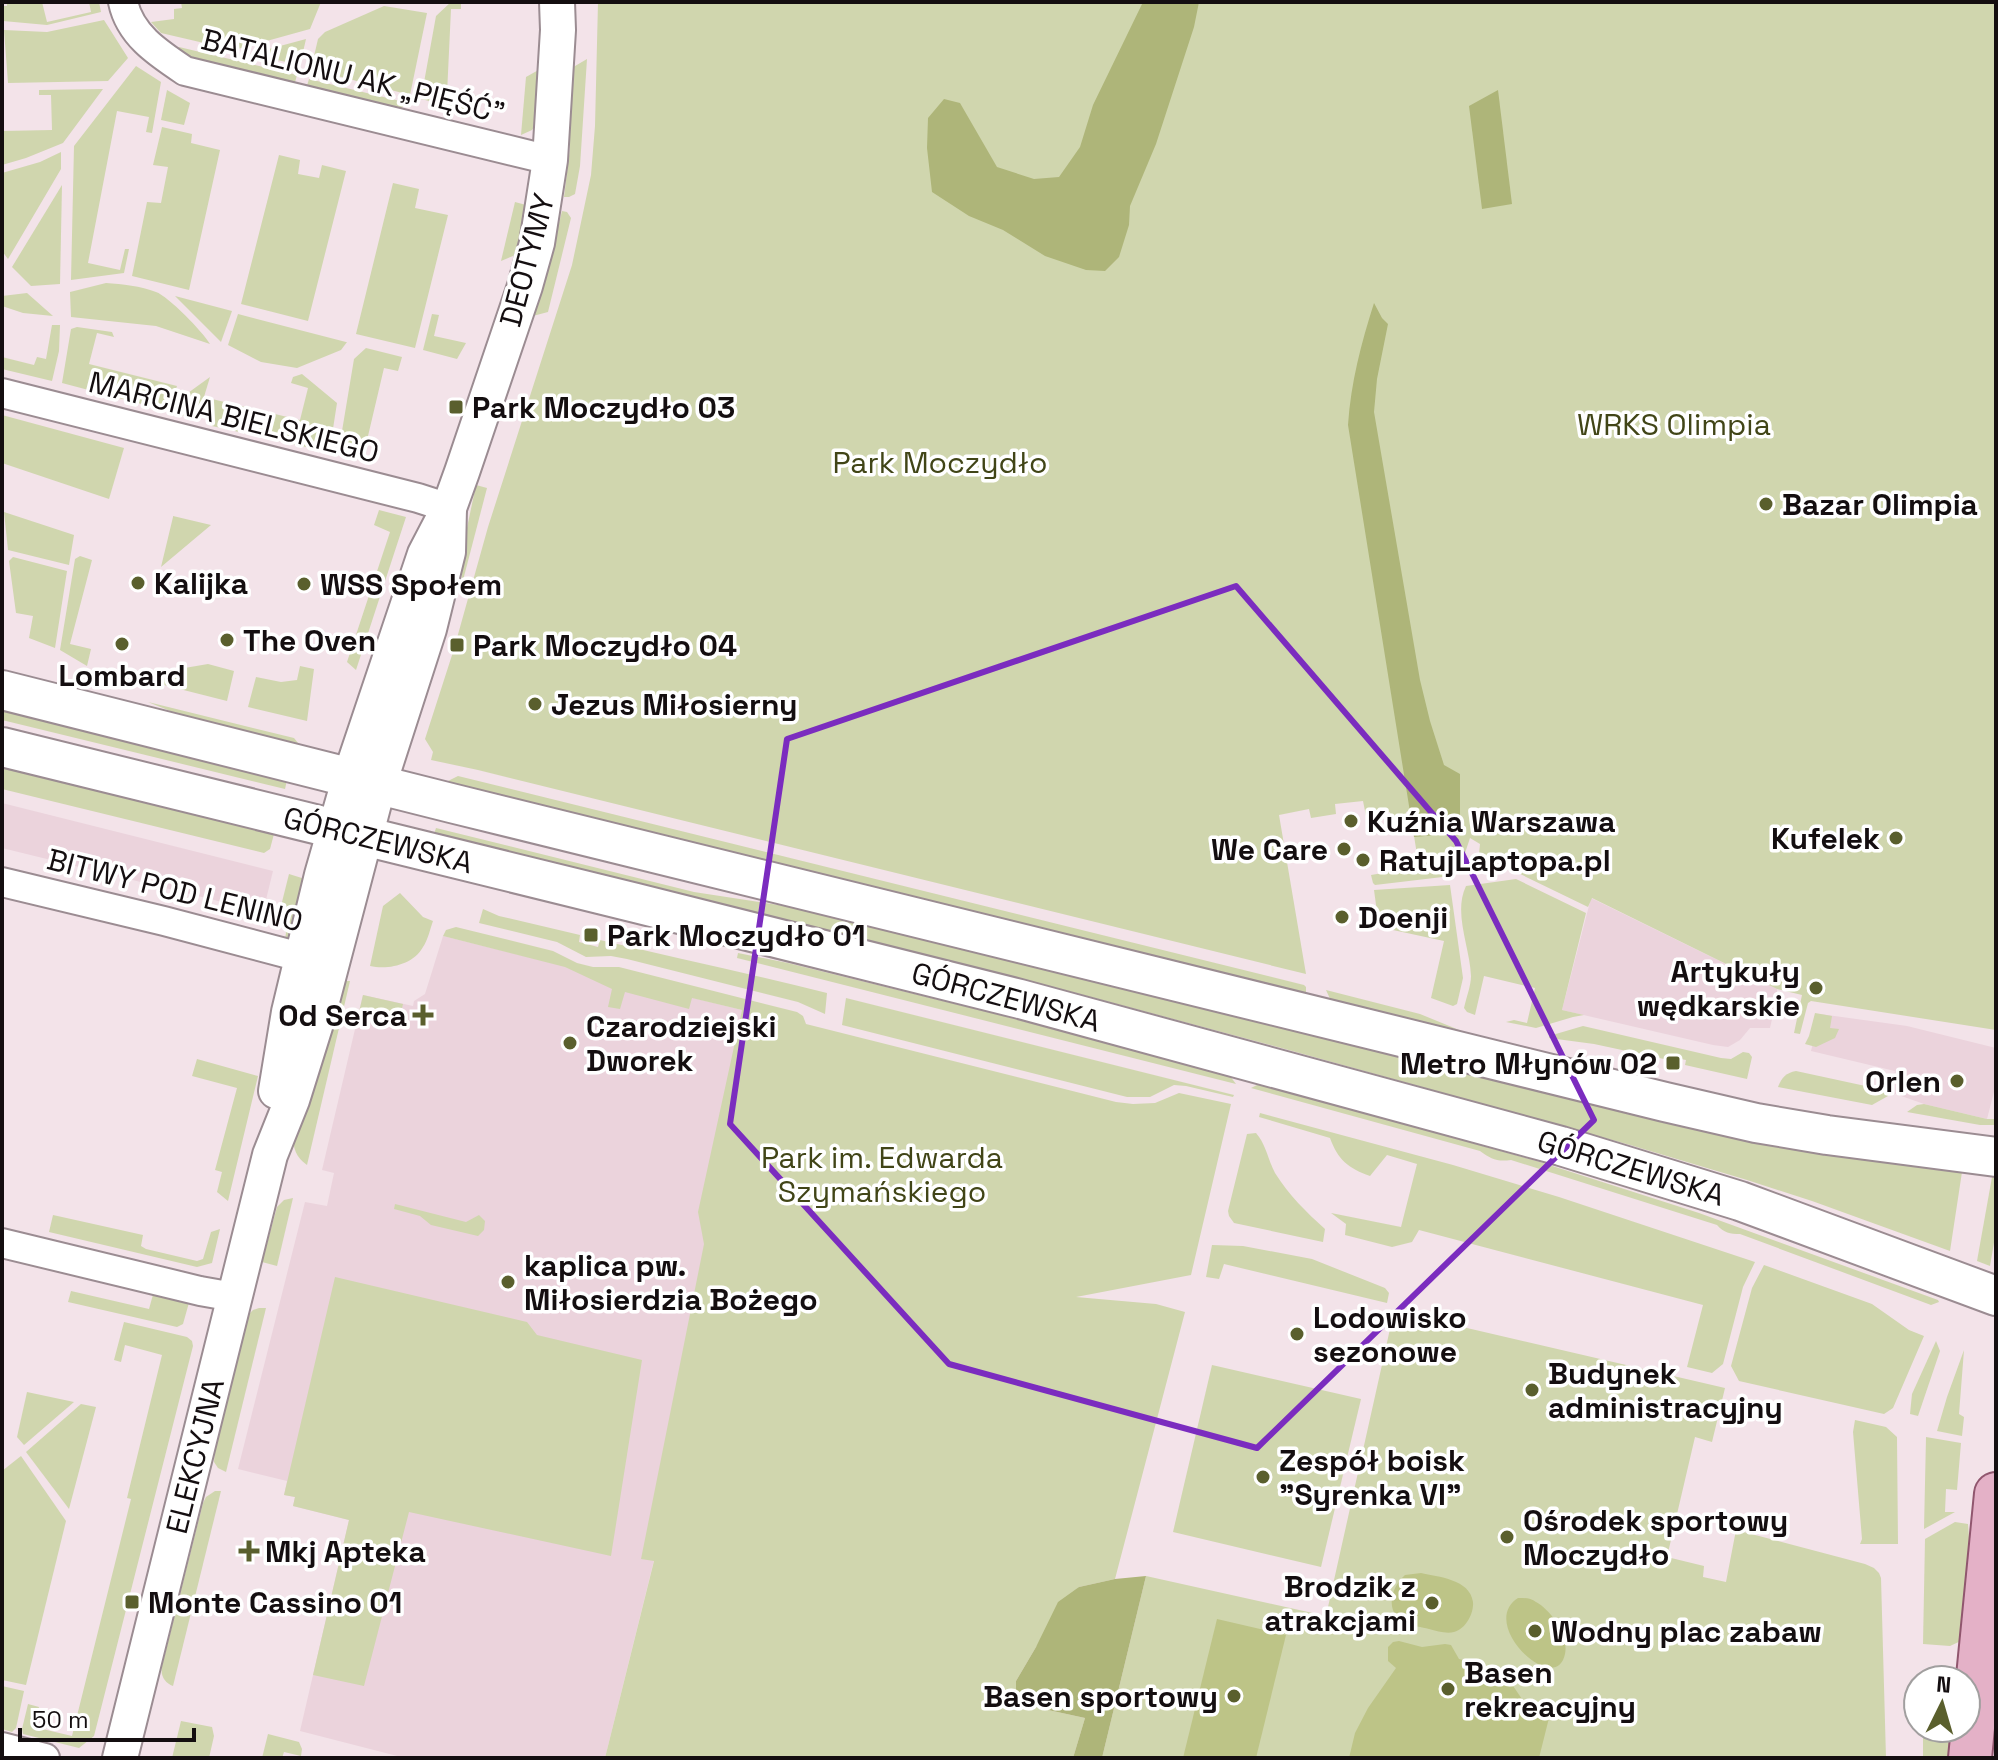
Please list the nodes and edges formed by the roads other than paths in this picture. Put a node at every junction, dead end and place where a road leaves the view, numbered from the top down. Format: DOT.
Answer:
graph roads {
  1 [pos="123,2"];
  2 [pos="557,2"];
  3 [pos="550,160"];
  4 [pos="2,393"];
  5 [pos="449,508"];
  6 [pos="2,690"];
  7 [pos="2,747"];
  8 [pos="364,781"];
  9 [pos="350,833"];
  10 [pos="2,882"];
  11 [pos="317,961"];
  12 [pos="1996,1157"];
  13 [pos="2,1243"];
  14 [pos="1996,1296"];
  15 [pos="234,1297"];
  16 [pos="1996,1494"];
  17 [pos="2,1747"];
  18 [pos="45,1758"];
  19 [pos="120,1758"];
  20 [pos="1970,1758"];
  1 -- 3 [label="street, BATALIONU AK „PIĘŚĆ”"];
  2 -- 3 [label="street, DEOTYMY"];
  3 -- 5 [label="street, DEOTYMY"];
  4 -- 5 [label="street, MARCINA BIELSKIEGO"];
  5 -- 8 [label="street, DEOTYMY"];
  6 -- 8 [label="main road, GÓRCZEWSKA"];
  7 -- 9 [label="main road, GÓRCZEWSKA"];
  8 -- 9 [label="street, DEOTYMY"];
  8 -- 12 [label="main road, GÓRCZEWSKA"];
  9 -- 11 [label="street, ELEKCYJNA"];
  9 -- 14 [label="main road, GÓRCZEWSKA"];
  10 -- 11 [label="street, BITWY POD LENINO"];
  11 -- 15 [label="street, ELEKCYJNA"];
  13 -- 15 [label="street"];
  15 -- 19 [label="street, ELEKCYJNA"];
  16 -- 20 [label="main road"];
  17 -- 18 [label="street"];
}
